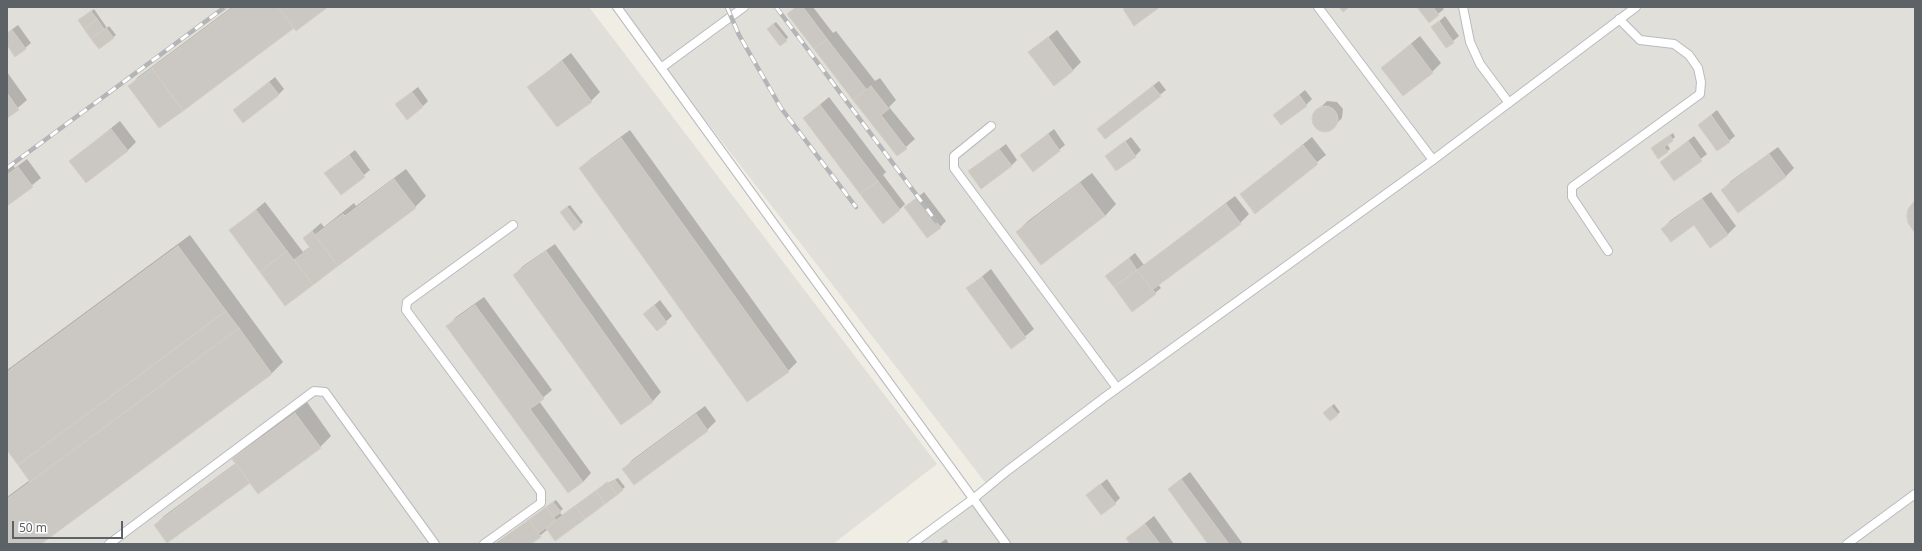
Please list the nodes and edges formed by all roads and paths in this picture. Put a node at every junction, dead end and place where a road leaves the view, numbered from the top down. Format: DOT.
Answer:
graph roads {
  1 [pos="617,7"];
  2 [pos="744,7"];
  3 [pos="1318,7"];
  4 [pos="1463,7"];
  5 [pos="1636,7"];
  6 [pos="1619,19"];
  7 [pos="661,68"];
  8 [pos="1509,103"];
  9 [pos="991,126"];
  10 [pos="1433,160"];
  11 [pos="513,225"];
  12 [pos="1608,251"];
  13 [pos="1117,388"];
  14 [pos="1915,494"];
  15 [pos="973,499"];
  16 [pos="109,544"];
  17 [pos="435,544"];
  18 [pos="484,544"];
  19 [pos="912,544"];
  20 [pos="1006,544"];
  21 [pos="1847,544"];
  1 -- 7 [label="lane"];
  2 -- 7 [label="lane"];
  3 -- 10 [label="lane"];
  4 -- 8 [label="lane"];
  5 -- 6 [label="lane"];
  6 -- 8 [label="lane"];
  6 -- 12 [label="lane"];
  7 -- 15 [label="lane"];
  8 -- 10 [label="lane"];
  9 -- 13 [label="lane"];
  10 -- 13 [label="lane"];
  11 -- 18 [label="lane"];
  13 -- 15 [label="lane"];
  14 -- 21 [label="lane"];
  15 -- 19 [label="lane"];
  15 -- 20 [label="lane"];
  16 -- 17 [label="lane"];
}
